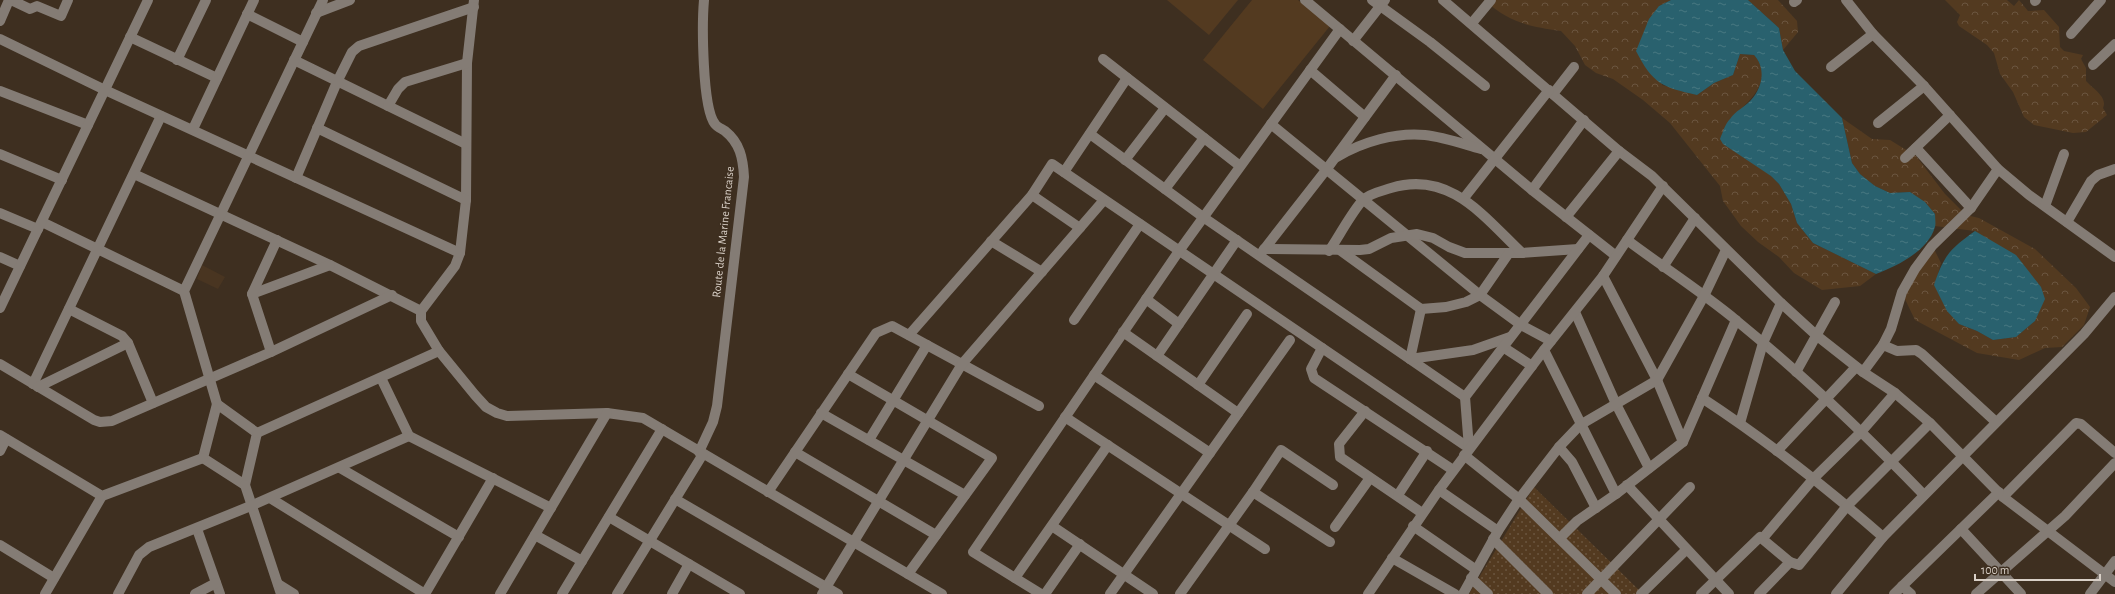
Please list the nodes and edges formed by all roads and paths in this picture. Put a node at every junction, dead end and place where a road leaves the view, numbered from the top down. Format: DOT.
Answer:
graph roads {
  1 [pos="10,0"];
  2 [pos="68,0"];
  3 [pos="148,0"];
  4 [pos="206,0"];
  5 [pos="254,0"];
  6 [pos="323,0"];
  7 [pos="350,0"];
  8 [pos="704,0"];
  9 [pos="1305,0"];
  10 [pos="1443,0"];
  11 [pos="1491,0"];
  12 [pos="2101,0"];
  13 [pos="1379,2"];
  14 [pos="1851,2"];
  15 [pos="474,4"];
  16 [pos="316,13"];
  17 [pos="247,14"];
  18 [pos="0,21"];
  19 [pos="1472,23"];
  20 [pos="1340,29"];
  21 [pos="1873,34"];
  22 [pos="2071,34"];
  23 [pos="130,37"];
  24 [pos="0,39"];
  25 [pos="1353,41"];
  26 [pos="303,42"];
  27 [pos="2115,44"];
  28 [pos="1103,59"];
  29 [pos="177,60"];
  30 [pos="294,60"];
  31 [pos="467,63"];
  32 [pos="2093,65"];
  33 [pos="1574,67"];
  34 [pos="1831,67"];
  35 [pos="1310,70"];
  36 [pos="1396,75"];
  37 [pos="217,78"];
  38 [pos="1127,78"];
  39 [pos="337,82"];
  40 [pos="1486,86"];
  41 [pos="1924,86"];
  42 [pos="105,90"];
  43 [pos="0,91"];
  44 [pos="1551,92"];
  45 [pos="388,106"];
  46 [pos="1165,108"];
  47 [pos="1950,115"];
  48 [pos="161,116"];
  49 [pos="1365,117"];
  50 [pos="1584,120"];
  51 [pos="1878,123"];
  52 [pos="1271,124"];
  53 [pos="88,125"];
  54 [pos="317,128"];
  55 [pos="192,129"];
  56 [pos="1090,134"];
  57 [pos="1204,138"];
  58 [pos="466,144"];
  59 [pos="1916,148"];
  60 [pos="1485,150"];
  61 [pos="1618,151"];
  62 [pos="0,154"];
  63 [pos="2064,154"];
  64 [pos="248,156"];
  65 [pos="1494,158"];
  66 [pos="1905,158"];
  67 [pos="1334,159"];
  68 [pos="1125,160"];
  69 [pos="1240,166"];
  70 [pos="1998,169"];
  71 [pos="1326,170"];
  72 [pos="2114,171"];
  73 [pos="1064,172"];
  74 [pos="134,174"];
  75 [pos="296,178"];
  76 [pos="62,180"];
  77 [pos="1663,186"];
  78 [pos="1165,189"];
  79 [pos="1532,190"];
  80 [pos="1032,195"];
  81 [pos="1464,198"];
  82 [pos="466,200"];
  83 [pos="1104,200"];
  84 [pos="1363,200"];
  85 [pos="2045,206"];
  86 [pos="1971,208"];
  87 [pos="0,213"];
  88 [pos="220,214"];
  89 [pos="1203,217"];
  90 [pos="1566,217"];
  91 [pos="1695,218"];
  92 [pos="2067,222"];
  93 [pos="1140,224"];
  94 [pos="40,226"];
  95 [pos="1080,228"];
  96 [pos="1407,235"];
  97 [pos="1589,235"];
  98 [pos="277,240"];
  99 [pos="1236,240"];
  100 [pos="1627,240"];
  101 [pos="991,241"];
  102 [pos="98,249"];
  103 [pos="1578,249"];
  104 [pos="1179,250"];
  105 [pos="1726,250"];
  106 [pos="1329,251"];
  107 [pos="1341,251"];
  108 [pos="1262,252"];
  109 [pos="460,253"];
  110 [pos="1509,253"];
  111 [pos="1522,253"];
  112 [pos="1616,256"];
  113 [pos="2115,256"];
  114 [pos="0,257"];
  115 [pos="330,265"];
  116 [pos="20,266"];
  117 [pos="1663,267"];
  118 [pos="1042,272"];
  119 [pos="1213,274"];
  120 [pos="1603,276"];
  121 [pos="184,290"];
  122 [pos="252,294"];
  123 [pos="392,295"];
  124 [pos="1480,295"];
  125 [pos="1704,296"];
  126 [pos="2115,297"];
  127 [pos="1146,299"];
  128 [pos="1835,302"];
  129 [pos="1781,303"];
  130 [pos="0,308"];
  131 [pos="69,309"];
  132 [pos="1421,309"];
  133 [pos="421,311"];
  134 [pos="1575,312"];
  135 [pos="1246,314"];
  136 [pos="1074,320"];
  137 [pos="1736,320"];
  138 [pos="1179,324"];
  139 [pos="1521,325"];
  140 [pos="1123,332"];
  141 [pos="909,335"];
  142 [pos="1816,335"];
  143 [pos="1510,337"];
  144 [pos="1290,340"];
  145 [pos="1551,341"];
  146 [pos="128,343"];
  147 [pos="1763,343"];
  148 [pos="927,345"];
  149 [pos="1883,345"];
  150 [pos="1503,347"];
  151 [pos="1322,348"];
  152 [pos="1544,350"];
  153 [pos="271,352"];
  154 [pos="439,352"];
  155 [pos="1157,356"];
  156 [pos="1410,359"];
  157 [pos="0,364"];
  158 [pos="962,364"];
  159 [pos="1532,366"];
  160 [pos="1859,370"];
  161 [pos="1796,372"];
  162 [pos="848,374"];
  163 [pos="1094,375"];
  164 [pos="211,378"];
  165 [pos="382,378"];
  166 [pos="1657,380"];
  167 [pos="1198,384"];
  168 [pos="36,385"];
  169 [pos="1895,393"];
  170 [pos="1465,397"];
  171 [pos="1702,398"];
  172 [pos="1827,399"];
  173 [pos="894,401"];
  174 [pos="153,403"];
  175 [pos="217,404"];
  176 [pos="1616,404"];
  177 [pos="1039,406"];
  178 [pos="1364,411"];
  179 [pos="607,413"];
  180 [pos="821,413"];
  181 [pos="1238,413"];
  182 [pos="1065,417"];
  183 [pos="928,420"];
  184 [pos="1996,422"];
  185 [pos="1740,423"];
  186 [pos="1930,423"];
  187 [pos="1580,425"];
  188 [pos="662,429"];
  189 [pos="1861,432"];
  190 [pos="258,433"];
  191 [pos="409,436"];
  192 [pos="3,437"];
  193 [pos="869,440"];
  194 [pos="1683,442"];
  195 [pos="1108,445"];
  196 [pos="1559,447"];
  197 [pos="0,451"];
  198 [pos="1427,451"];
  199 [pos="1777,451"];
  200 [pos="795,452"];
  201 [pos="1467,452"];
  202 [pos="701,453"];
  203 [pos="1210,453"];
  204 [pos="2115,453"];
  205 [pos="1963,455"];
  206 [pos="203,458"];
  207 [pos="904,460"];
  208 [pos="1892,462"];
  209 [pos="2115,463"];
  210 [pos="340,468"];
  211 [pos="1649,468"];
  212 [pos="1453,470"];
  213 [pos="493,478"];
  214 [pos="1370,478"];
  215 [pos="1814,478"];
  216 [pos="245,485"];
  217 [pos="1333,485"];
  218 [pos="1627,485"];
  219 [pos="1690,487"];
  220 [pos="1439,490"];
  221 [pos="768,492"];
  222 [pos="1253,492"];
  223 [pos="1181,493"];
  224 [pos="1616,494"];
  225 [pos="2001,494"];
  226 [pos="965,495"];
  227 [pos="1398,495"];
  228 [pos="102,496"];
  229 [pos="1924,496"];
  230 [pos="270,498"];
  231 [pos="675,499"];
  232 [pos="1519,499"];
  233 [pos="878,502"];
  234 [pos="253,506"];
  235 [pos="1847,506"];
  236 [pos="551,508"];
  237 [pos="1596,508"];
  238 [pos="1422,513"];
  239 [pos="609,517"];
  240 [pos="1658,519"];
  241 [pos="1229,524"];
  242 [pos="1052,526"];
  243 [pos="1413,526"];
  244 [pos="1335,527"];
  245 [pos="196,529"];
  246 [pos="1961,529"];
  247 [pos="2048,529"];
  248 [pos="535,535"];
  249 [pos="936,535"];
  250 [pos="1495,535"];
  251 [pos="459,537"];
  252 [pos="1883,537"];
  253 [pos="1560,538"];
  254 [pos="1763,538"];
  255 [pos="650,541"];
  256 [pos="854,542"];
  257 [pos="1330,542"];
  258 [pos="1080,544"];
  259 [pos="0,545"];
  260 [pos="1265,549"];
  261 [pos="1686,550"];
  262 [pos="1392,558"];
  263 [pos="582,561"];
  264 [pos="2115,561"];
  265 [pos="1790,562"];
  266 [pos="689,564"];
  267 [pos="2000,572"];
  268 [pos="2106,573"];
  269 [pos="908,574"];
  270 [pos="1124,574"];
  271 [pos="1473,574"];
  272 [pos="54,578"];
  273 [pos="1016,578"];
  274 [pos="1601,579"];
  275 [pos="1714,580"];
  276 [pos="2115,582"];
  277 [pos="216,583"];
  278 [pos="278,584"];
  279 [pos="1902,586"];
  280 [pos="824,590"];
  281 [pos="1370,593"];
  282 [pos="45,594"];
  283 [pos="118,594"];
  284 [pos="195,594"];
  285 [pos="220,594"];
  286 [pos="281,594"];
  287 [pos="294,594"];
  288 [pos="425,594"];
  289 [pos="500,594"];
  290 [pos="562,594"];
  291 [pos="617,594"];
  292 [pos="672,594"];
  293 [pos="740,594"];
  294 [pos="838,594"];
  295 [pos="942,594"];
  296 [pos="1042,594"];
  297 [pos="1045,594"];
  298 [pos="1110,594"];
  299 [pos="1153,594"];
  300 [pos="1180,594"];
  301 [pos="1455,594"];
  302 [pos="1463,594"];
  303 [pos="1488,594"];
  304 [pos="1548,594"];
  305 [pos="1587,594"];
  306 [pos="1616,594"];
  307 [pos="1642,594"];
  308 [pos="1701,594"];
  309 [pos="1729,594"];
  310 [pos="1759,594"];
  311 [pos="1836,594"];
  312 [pos="1894,594"];
  313 [pos="1912,594"];
  314 [pos="1976,594"];
  315 [pos="2021,594"];
  316 [pos="2090,594"];
  1 -- 2 [label="street"];
  1 -- 18 [label="street"];
  3 -- 23 [label="street"];
  4 -- 29 [label="street"];
  5 -- 17 [label="street"];
  6 -- 16 [label="street"];
  7 -- 16 [label="street"];
  8 -- 202 [label="street, Route de la Marine Francaise"];
  9 -- 20 [label="street"];
  10 -- 19 [label="street"];
  11 -- 19 [label="street"];
  12 -- 22 [label="street"];
  13 -- 25 [label="street"];
  13 -- 40 [label="street"];
  14 -- 21 [label="street"];
  15 -- 31 [label="street"];
  15 -- 39 [label="street"];
  16 -- 26 [label="street"];
  17 -- 26 [label="street"];
  17 -- 37 [label="street"];
  19 -- 44 [label="street"];
  20 -- 25 [label="street"];
  20 -- 35 [label="street"];
  21 -- 34 [label="street"];
  21 -- 41 [label="street"];
  23 -- 29 [label="street"];
  23 -- 42 [label="street"];
  24 -- 42 [label="street"];
  25 -- 36 [label="street"];
  26 -- 30 [label="street"];
  27 -- 32 [label="street"];
  28 -- 38 [label="street"];
  29 -- 37 [label="street"];
  30 -- 39 [label="street"];
  30 -- 64 [label="street"];
  31 -- 45 [label="street"];
  31 -- 58 [label="street"];
  33 -- 44 [label="street"];
  35 -- 49 [label="street"];
  35 -- 52 [label="street"];
  36 -- 49 [label="street"];
  36 -- 60 [label="street"];
  37 -- 55 [label="street"];
  38 -- 46 [label="street"];
  38 -- 56 [label="street"];
  39 -- 45 [label="street"];
  39 -- 54 [label="street"];
  41 -- 47 [label="street"];
  41 -- 51 [label="street"];
  42 -- 48 [label="street"];
  42 -- 53 [label="street"];
  43 -- 53 [label="street"];
  44 -- 50 [label="street"];
  44 -- 65 [label="street"];
  45 -- 58 [label="street"];
  46 -- 57 [label="street"];
  46 -- 68 [label="street"];
  47 -- 59 [label="street"];
  47 -- 70 [label="street"];
  48 -- 55 [label="street"];
  48 -- 74 [label="street"];
  49 -- 67 [label="street"];
  50 -- 61 [label="street"];
  50 -- 79 [label="street"];
  52 -- 69 [label="street"];
  52 -- 71 [label="street"];
  53 -- 76 [label="street"];
  54 -- 75 [label="street"];
  54 -- 82 [label="street"];
  55 -- 64 [label="street"];
  56 -- 68 [label="street"];
  56 -- 73 [label="street"];
  57 -- 69 [label="street"];
  57 -- 78 [label="street"];
  58 -- 82 [label="street"];
  59 -- 66 [label="street"];
  59 -- 86 [label="street"];
  60 -- 65 [label="street"];
  60 -- 67 [label="street"];
  61 -- 77 [label="street"];
  61 -- 90 [label="street"];
  62 -- 76 [label="street"];
  63 -- 85 [label="street"];
  64 -- 75 [label="street"];
  64 -- 88 [label="street"];
  65 -- 79 [label="street"];
  65 -- 81 [label="street"];
  67 -- 71 [label="street"];
  68 -- 78 [label="street"];
  69 -- 89 [label="street"];
  70 -- 85 [label="street"];
  70 -- 86 [label="street"];
  71 -- 84 [label="street"];
  71 -- 108 [label="street"];
  72 -- 92 [label="street"];
  73 -- 80 [label="street"];
  73 -- 83 [label="street"];
  74 -- 88 [label="street"];
  74 -- 102 [label="street"];
  75 -- 109 [label="street"];
  76 -- 94 [label="street"];
  77 -- 91 [label="street"];
  77 -- 100 [label="street"];
  78 -- 89 [label="street"];
  79 -- 90 [label="street"];
  80 -- 95 [label="street"];
  80 -- 101 [label="street"];
  81 -- 84 [label="street"];
  81 -- 111 [label="street"];
  82 -- 109 [label="street"];
  83 -- 93 [label="street"];
  83 -- 95 [label="street"];
  84 -- 96 [label="street"];
  84 -- 106 [label="street"];
  85 -- 92 [label="street"];
  86 -- 149 [label="street"];
  87 -- 94 [label="street"];
  88 -- 98 [label="street"];
  88 -- 121 [label="street"];
  89 -- 99 [label="street"];
  89 -- 104 [label="street"];
  90 -- 97 [label="street"];
  91 -- 105 [label="street"];
  91 -- 117 [label="street"];
  92 -- 113 [label="street"];
  93 -- 104 [label="street"];
  93 -- 136 [label="street"];
  94 -- 102 [label="street"];
  94 -- 116 [label="street"];
  95 -- 118 [label="street"];
  96 -- 107 [label="street"];
  96 -- 110 [label="street"];
  96 -- 124 [label="street"];
  97 -- 103 [label="street"];
  97 -- 112 [label="street"];
  98 -- 115 [label="street"];
  98 -- 122 [label="street"];
  99 -- 108 [label="street"];
  99 -- 119 [label="street"];
  100 -- 112 [label="street"];
  100 -- 117 [label="street"];
  101 -- 118 [label="street"];
  101 -- 141 [label="street"];
  102 -- 121 [label="street"];
  102 -- 131 [label="street"];
  103 -- 111 [label="street"];
  103 -- 139 [label="street"];
  104 -- 119 [label="street"];
  104 -- 127 [label="street"];
  105 -- 125 [label="street"];
  105 -- 129 [label="street"];
  106 -- 107 [label="street"];
  106 -- 108 [label="street"];
  107 -- 132 [label="street"];
  108 -- 156 [label="street"];
  109 -- 133 [label="street"];
  110 -- 111 [label="street"];
  110 -- 124 [label="street"];
  112 -- 120 [label="street"];
  114 -- 116 [label="street"];
  115 -- 122 [label="street"];
  115 -- 123 [label="street"];
  116 -- 130 [label="street"];
  117 -- 125 [label="street"];
  118 -- 158 [label="street"];
  119 -- 138 [label="street"];
  119 -- 151 [label="street"];
  120 -- 134 [label="street"];
  120 -- 166 [label="street"];
  121 -- 164 [label="street"];
  122 -- 153 [label="street"];
  123 -- 133 [label="street"];
  123 -- 153 [label="street"];
  124 -- 132 [label="street"];
  124 -- 139 [label="street"];
  125 -- 137 [label="street"];
  125 -- 166 [label="street"];
  126 -- 184 [label="street"];
  127 -- 138 [label="street"];
  127 -- 140 [label="street"];
  128 -- 142 [label="street"];
  129 -- 142 [label="street"];
  129 -- 147 [label="street"];
  131 -- 146 [label="street"];
  131 -- 168 [label="street"];
  132 -- 156 [label="street"];
  133 -- 154 [label="street"];
  134 -- 145 [label="street"];
  134 -- 176 [label="street"];
  135 -- 167 [label="street"];
  137 -- 147 [label="street"];
  137 -- 171 [label="street"];
  138 -- 155 [label="street"];
  139 -- 143 [label="street"];
  139 -- 145 [label="street"];
  140 -- 155 [label="street"];
  140 -- 163 [label="street"];
  141 -- 148 [label="street"];
  141 -- 162 [label="street"];
  142 -- 160 [label="street"];
  142 -- 161 [label="street"];
  143 -- 150 [label="street"];
  143 -- 156 [label="street"];
  144 -- 181 [label="street"];
  145 -- 152 [label="street"];
  146 -- 168 [label="street"];
  146 -- 174 [label="street"];
  147 -- 161 [label="street"];
  147 -- 185 [label="street"];
  148 -- 158 [label="street"];
  148 -- 173 [label="street"];
  149 -- 160 [label="street"];
  149 -- 184 [label="street"];
  150 -- 159 [label="street"];
  150 -- 170 [label="street"];
  151 -- 178 [label="street"];
  151 -- 201 [label="street"];
  152 -- 159 [label="street"];
  152 -- 187 [label="street"];
  153 -- 164 [label="street"];
  154 -- 165 [label="street"];
  154 -- 179 [label="street"];
  155 -- 167 [label="street"];
  156 -- 170 [label="street"];
  157 -- 168 [label="street"];
  158 -- 177 [label="street"];
  158 -- 183 [label="street"];
  159 -- 201 [label="street"];
  160 -- 169 [label="street"];
  160 -- 172 [label="street"];
  161 -- 172 [label="street"];
  162 -- 173 [label="street"];
  162 -- 180 [label="street"];
  163 -- 182 [label="street"];
  163 -- 203 [label="street"];
  164 -- 174 [label="street"];
  164 -- 175 [label="street"];
  165 -- 190 [label="street"];
  165 -- 191 [label="street"];
  166 -- 176 [label="street"];
  166 -- 194 [label="street"];
  167 -- 181 [label="street"];
  168 -- 174 [label="street"];
  169 -- 186 [label="street"];
  169 -- 189 [label="street"];
  170 -- 201 [label="street"];
  171 -- 185 [label="street"];
  171 -- 194 [label="street"];
  172 -- 189 [label="street"];
  172 -- 199 [label="street"];
  173 -- 183 [label="street"];
  173 -- 193 [label="street"];
  175 -- 190 [label="street"];
  175 -- 206 [label="street"];
  176 -- 187 [label="street"];
  176 -- 211 [label="street"];
  178 -- 198 [label="street"];
  178 -- 214 [label="street"];
  179 -- 188 [label="street"];
  179 -- 236 [label="street"];
  180 -- 193 [label="street"];
  180 -- 200 [label="street"];
  181 -- 203 [label="street"];
  182 -- 195 [label="street"];
  182 -- 273 [label="street"];
  183 -- 207 [label="street"];
  183 -- 226 [label="street"];
  184 -- 205 [label="street"];
  185 -- 199 [label="street"];
  186 -- 205 [label="street"];
  186 -- 208 [label="street"];
  187 -- 196 [label="street"];
  187 -- 224 [label="street"];
  188 -- 202 [label="street"];
  188 -- 239 [label="street"];
  189 -- 208 [label="street"];
  189 -- 215 [label="street"];
  190 -- 216 [label="street"];
  191 -- 210 [label="street"];
  191 -- 213 [label="street"];
  192 -- 197 [label="street"];
  192 -- 228 [label="street"];
  193 -- 207 [label="street"];
  194 -- 211 [label="street"];
  195 -- 223 [label="street"];
  195 -- 242 [label="street"];
  196 -- 232 [label="street"];
  196 -- 237 [label="street"];
  198 -- 212 [label="street"];
  198 -- 227 [label="street"];
  199 -- 215 [label="street"];
  200 -- 221 [label="street"];
  200 -- 233 [label="street"];
  201 -- 212 [label="street"];
  201 -- 232 [label="street"];
  202 -- 221 [label="street"];
  202 -- 231 [label="street, Route de la Marine Francaise"];
  203 -- 223 [label="street"];
  204 -- 225 [label="street"];
  205 -- 225 [label="street"];
  205 -- 229 [label="street"];
  206 -- 216 [label="street"];
  206 -- 228 [label="street"];
  207 -- 226 [label="street"];
  207 -- 233 [label="street"];
  208 -- 229 [label="street"];
  208 -- 235 [label="street"];
  209 -- 247 [label="street"];
  210 -- 230 [label="street"];
  210 -- 251 [label="street"];
  211 -- 218 [label="street"];
  212 -- 220 [label="street"];
  213 -- 236 [label="street"];
  213 -- 251 [label="street"];
  214 -- 227 [label="street"];
  214 -- 244 [label="street"];
  215 -- 235 [label="street"];
  215 -- 254 [label="street"];
  216 -- 234 [label="street"];
  217 -- 222 [label="street"];
  218 -- 224 [label="street"];
  218 -- 240 [label="street"];
  219 -- 240 [label="street"];
  220 -- 238 [label="street"];
  220 -- 250 [label="street"];
  221 -- 256 [label="street"];
  222 -- 241 [label="street"];
  222 -- 257 [label="street"];
  223 -- 241 [label="street"];
  223 -- 270 [label="street"];
  224 -- 237 [label="street"];
  225 -- 246 [label="street"];
  225 -- 247 [label="street"];
  226 -- 249 [label="street"];
  227 -- 238 [label="street"];
  228 -- 272 [label="street"];
  229 -- 252 [label="street"];
  230 -- 234 [label="street"];
  230 -- 288 [label="street"];
  231 -- 255 [label="street, Route de la Marine Francaise"];
  231 -- 280 [label="street"];
  232 -- 250 [label="street"];
  232 -- 253 [label="street"];
  233 -- 249 [label="street"];
  233 -- 256 [label="street"];
  234 -- 245 [label="street"];
  234 -- 278 [label="street"];
  235 -- 252 [label="street"];
  235 -- 265 [label="street"];
  236 -- 248 [label="street"];
  237 -- 253 [label="street"];
  238 -- 243 [label="street"];
  239 -- 255 [label="street"];
  239 -- 263 [label="street"];
  240 -- 261 [label="street"];
  240 -- 274 [label="street"];
  241 -- 260 [label="street"];
  241 -- 300 [label="street"];
  242 -- 258 [label="street"];
  242 -- 273 [label="street"];
  243 -- 262 [label="street"];
  243 -- 271 [label="street"];
  245 -- 277 [label="street"];
  245 -- 283 [label="street"];
  246 -- 267 [label="street"];
  246 -- 279 [label="street"];
  247 -- 267 [label="street"];
  247 -- 268 [label="street"];
  248 -- 263 [label="street"];
  248 -- 289 [label="street"];
  249 -- 269 [label="street"];
  250 -- 271 [label="street"];
  250 -- 304 [label="street"];
  251 -- 288 [label="street"];
  252 -- 311 [label="street"];
  253 -- 274 [label="street"];
  254 -- 265 [label="street"];
  254 -- 275 [label="street"];
  255 -- 266 [label="street"];
  255 -- 291 [label="street, Route de la Marine Francaise"];
  256 -- 269 [label="street"];
  256 -- 280 [label="street"];
  258 -- 270 [label="street"];
  258 -- 297 [label="street"];
  259 -- 272 [label="street"];
  261 -- 275 [label="street"];
  261 -- 307 [label="street"];
  262 -- 281 [label="street"];
  262 -- 301 [label="street"];
  263 -- 290 [label="street"];
  264 -- 268 [label="street"];
  265 -- 310 [label="street"];
  266 -- 292 [label="street"];
  266 -- 293 [label="street"];
  267 -- 314 [label="street"];
  267 -- 315 [label="street"];
  268 -- 276 [label="street"];
  268 -- 316 [label="street"];
  269 -- 295 [label="street"];
  270 -- 298 [label="street"];
  270 -- 299 [label="street"];
  271 -- 302 [label="street"];
  271 -- 303 [label="street"];
  272 -- 282 [label="street"];
  273 -- 296 [label="street"];
  274 -- 305 [label="street"];
  274 -- 306 [label="street"];
  275 -- 308 [label="street"];
  275 -- 309 [label="street"];
  277 -- 284 [label="street"];
  277 -- 285 [label="street"];
  278 -- 286 [label="street"];
  278 -- 287 [label="street"];
  279 -- 312 [label="street"];
  279 -- 313 [label="street"];
  280 -- 294 [label="street"];
}
